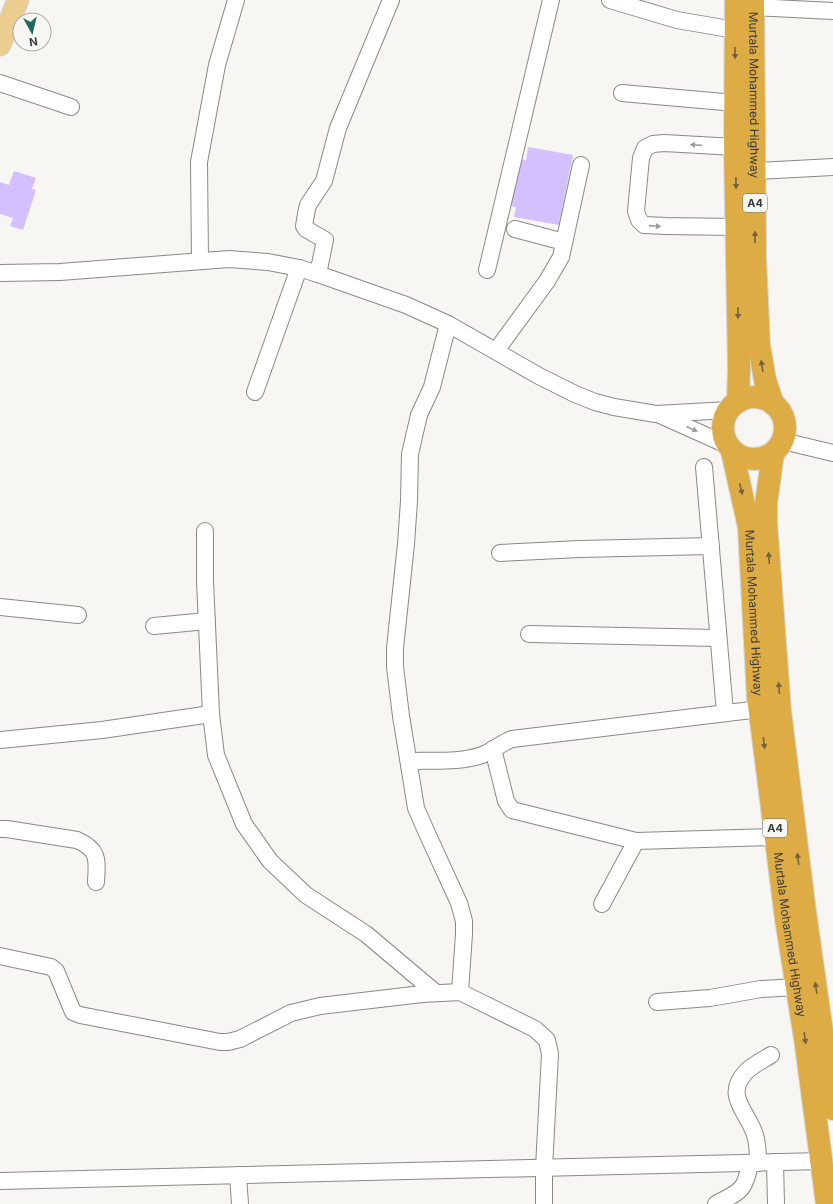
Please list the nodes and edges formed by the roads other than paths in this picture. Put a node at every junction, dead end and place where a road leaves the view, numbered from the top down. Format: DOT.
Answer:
graph roads {
  1 [pos="18,0"];
  2 [pos="236,0"];
  3 [pos="391,0"];
  4 [pos="551,0"];
  5 [pos="610,0"];
  6 [pos="748,2"];
  7 [pos="833,11"];
  8 [pos="735,30"];
  9 [pos="0,45"];
  10 [pos="0,83"];
  11 [pos="622,93"];
  12 [pos="735,103"];
  13 [pos="70,107"];
  14 [pos="735,147"];
  15 [pos="581,165"];
  16 [pos="833,167"];
  17 [pos="755,171"];
  18 [pos="737,227"];
  19 [pos="515,229"];
  20 [pos="564,242"];
  21 [pos="200,261"];
  22 [pos="299,268"];
  23 [pos="487,270"];
  24 [pos="0,273"];
  25 [pos="318,274"];
  26 [pos="448,324"];
  27 [pos="496,351"];
  28 [pos="255,392"];
  29 [pos="773,404"];
  30 [pos="734,406"];
  31 [pos="656,414"];
  32 [pos="778,447"];
  33 [pos="730,448"];
  34 [pos="833,453"];
  35 [pos="704,467"];
  36 [pos="205,531"];
  37 [pos="711,546"];
  38 [pos="500,554"];
  39 [pos="0,607"];
  40 [pos="78,615"];
  41 [pos="207,621"];
  42 [pos="154,626"];
  43 [pos="529,634"];
  44 [pos="718,638"];
  45 [pos="760,709"];
  46 [pos="725,713"];
  47 [pos="211,714"];
  48 [pos="0,740"];
  49 [pos="493,749"];
  50 [pos="408,761"];
  51 [pos="0,829"];
  52 [pos="776,837"];
  53 [pos="636,841"];
  54 [pos="96,882"];
  55 [pos="602,904"];
  56 [pos="0,956"];
  57 [pos="797,987"];
  58 [pos="460,992"];
  59 [pos="436,993"];
  60 [pos="657,1002"];
  61 [pos="771,1055"];
  62 [pos="833,1109"];
  63 [pos="820,1161"];
  64 [pos="775,1162"];
  65 [pos="754,1163"];
  66 [pos="544,1168"];
  67 [pos="238,1175"];
  68 [pos="0,1181"];
  69 [pos="240,1204"];
  70 [pos="544,1204"];
  71 [pos="716,1204"];
  72 [pos="776,1204"];
  73 [pos="827,1204"];
  1 -- 9 [label="main road"];
  2 -- 21 [label="street"];
  3 -- 25 [label="street"];
  4 -- 23 [label="street"];
  5 -- 8 [label="street"];
  6 -- 7 [label="street"];
  6 -- 8 [label="highway, Murtala Mohammed Highway / A4"];
  6 -- 17 [label="highway, Murtala Mohammed Highway / A4"];
  8 -- 12 [label="highway, Murtala Mohammed Highway / A4, one-way"];
  10 -- 13 [label="street"];
  11 -- 12 [label="street"];
  12 -- 14 [label="highway, Murtala Mohammed Highway / A4"];
  14 -- 18 [label="highway, Murtala Mohammed Highway / A4, one-way"];
  14 -- 18 [label="street, one-way"];
  15 -- 20 [label="street"];
  16 -- 17 [label="street"];
  29 -- 17 [label="highway, Murtala Mohammed Highway / A4, one-way"];
  18 -- 30 [label="highway, Murtala Mohammed Highway / A4, one-way"];
  19 -- 20 [label="street"];
  20 -- 27 [label="street"];
  21 -- 22 [label="street"];
  21 -- 24 [label="street"];
  22 -- 25 [label="street"];
  22 -- 28 [label="street"];
  25 -- 26 [label="street"];
  26 -- 27 [label="street"];
  26 -- 50 [label="street"];
  27 -- 31 [label="street"];
  29 -- 30 [label="highway"];
  29 -- 32 [label="highway, A4"];
  30 -- 31 [label="street"];
  30 -- 33 [label="highway, A4"];
  31 -- 33 [label="street, one-way"];
  32 -- 33 [label="highway"];
  32 -- 34 [label="street"];
  62 -- 32 [label="highway, Murtala Mohammed Highway / A4, one-way"];
  33 -- 45 [label="highway, Murtala Mohammed Highway / A4, one-way"];
  35 -- 37 [label="street"];
  36 -- 41 [label="street"];
  37 -- 38 [label="street"];
  37 -- 44 [label="street"];
  39 -- 40 [label="street"];
  41 -- 42 [label="street"];
  41 -- 47 [label="street"];
  43 -- 44 [label="street"];
  44 -- 46 [label="street"];
  45 -- 46 [label="street"];
  45 -- 52 [label="highway, Murtala Mohammed Highway / A4, one-way"];
  46 -- 49 [label="street"];
  47 -- 48 [label="street"];
  47 -- 59 [label="street"];
  49 -- 50 [label="street"];
  49 -- 53 [label="street"];
  50 -- 58 [label="street"];
  51 -- 54 [label="street"];
  52 -- 53 [label="street"];
  52 -- 57 [label="highway, Murtala Mohammed Highway / A4"];
  53 -- 55 [label="street"];
  56 -- 59 [label="street"];
  57 -- 60 [label="street"];
  57 -- 63 [label="highway, Murtala Mohammed Highway / A4, one-way"];
  58 -- 59 [label="street"];
  58 -- 66 [label="street"];
  61 -- 65 [label="street"];
  63 -- 64 [label="street"];
  63 -- 73 [label="highway, Murtala Mohammed Highway / A4"];
  64 -- 65 [label="street"];
  64 -- 72 [label="street"];
  65 -- 66 [label="street"];
  65 -- 71 [label="street"];
  66 -- 67 [label="street"];
  66 -- 70 [label="street"];
  67 -- 68 [label="street"];
  67 -- 69 [label="street"];
}
